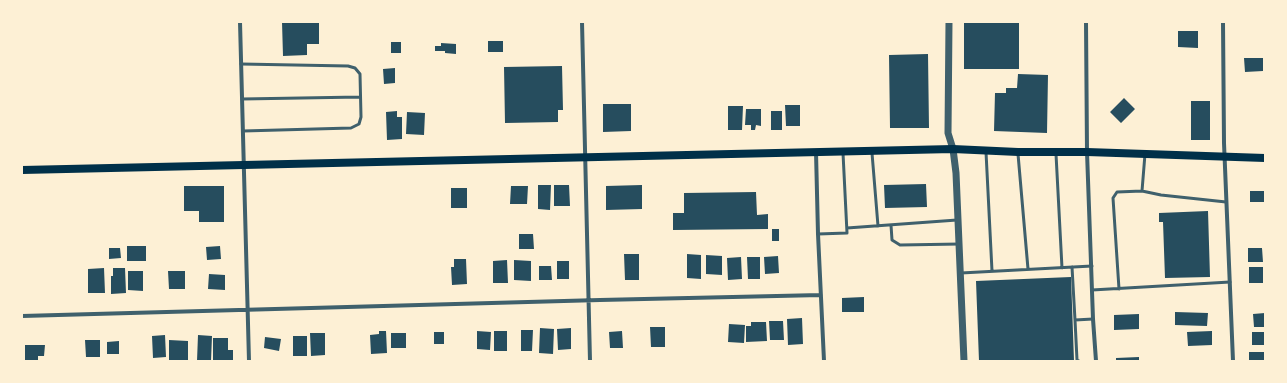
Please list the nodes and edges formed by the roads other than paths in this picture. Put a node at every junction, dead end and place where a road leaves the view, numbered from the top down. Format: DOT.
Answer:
graph roads {
  1 [pos="240,22"];
  2 [pos="582,22"];
  3 [pos="948,22"];
  4 [pos="1086,22"];
  5 [pos="1223,22"];
  6 [pos="241,64"];
  7 [pos="360,96"];
  8 [pos="242,99"];
  9 [pos="242,131"];
  10 [pos="952,149"];
  11 [pos="986,150"];
  12 [pos="843,151"];
  13 [pos="872,151"];
  14 [pos="816,152"];
  15 [pos="1018,152"];
  16 [pos="1056,152"];
  17 [pos="1087,152"];
  18 [pos="1145,154"];
  19 [pos="585,157"];
  20 [pos="1224,157"];
  21 [pos="1265,158"];
  22 [pos="244,165"];
  23 [pos="22,170"];
  24 [pos="1142,191"];
  25 [pos="1226,202"];
  26 [pos="958,220"];
  27 [pos="891,225"];
  28 [pos="878,226"];
  29 [pos="847,228"];
  30 [pos="818,234"];
  31 [pos="960,244"];
  32 [pos="1092,266"];
  33 [pos="1072,267"];
  34 [pos="1062,268"];
  35 [pos="1028,269"];
  36 [pos="992,271"];
  37 [pos="961,273"];
  38 [pos="1230,282"];
  39 [pos="1119,289"];
  40 [pos="1092,290"];
  41 [pos="821,295"];
  42 [pos="588,300"];
  43 [pos="248,310"];
  44 [pos="22,316"];
  45 [pos="1094,319"];
  46 [pos="1075,320"];
  47 [pos="249,361"];
  48 [pos="590,361"];
  49 [pos="824,361"];
  50 [pos="964,361"];
  51 [pos="1079,361"];
  52 [pos="1096,361"];
  53 [pos="1233,361"];
  1 -- 6 [label="street"];
  2 -- 19 [label="street"];
  3 -- 10 [label="street"];
  4 -- 17 [label="street"];
  5 -- 20 [label="street"];
  6 -- 7 [label="lane"];
  6 -- 8 [label="street"];
  7 -- 8 [label="lane"];
  7 -- 9 [label="lane"];
  8 -- 9 [label="street"];
  9 -- 22 [label="street"];
  10 -- 11 [label="main road"];
  10 -- 13 [label="main road"];
  10 -- 26 [label="street"];
  11 -- 15 [label="main road"];
  11 -- 36 [label="lane"];
  12 -- 13 [label="main road"];
  12 -- 14 [label="main road"];
  12 -- 29 [label="lane"];
  13 -- 28 [label="lane"];
  14 -- 19 [label="main road"];
  14 -- 30 [label="street"];
  15 -- 16 [label="main road"];
  15 -- 35 [label="lane"];
  16 -- 17 [label="main road"];
  16 -- 34 [label="lane"];
  17 -- 18 [label="main road"];
  17 -- 32 [label="street"];
  18 -- 20 [label="main road"];
  18 -- 24 [label="lane"];
  19 -- 22 [label="main road"];
  19 -- 42 [label="street"];
  20 -- 21 [label="main road"];
  20 -- 25 [label="street"];
  22 -- 23 [label="main road"];
  22 -- 43 [label="street"];
  24 -- 25 [label="lane"];
  24 -- 39 [label="lane"];
  25 -- 38 [label="street"];
  26 -- 27 [label="lane"];
  26 -- 31 [label="street"];
  27 -- 28 [label="lane"];
  27 -- 31 [label="lane"];
  28 -- 29 [label="lane"];
  29 -- 30 [label="lane"];
  30 -- 41 [label="street"];
  31 -- 37 [label="street"];
  32 -- 33 [label="lane"];
  32 -- 40 [label="street"];
  33 -- 34 [label="lane"];
  33 -- 46 [label="lane"];
  34 -- 35 [label="lane"];
  35 -- 36 [label="lane"];
  36 -- 37 [label="lane"];
  37 -- 50 [label="street"];
  38 -- 39 [label="lane"];
  38 -- 53 [label="street"];
  39 -- 40 [label="lane"];
  40 -- 45 [label="street"];
  41 -- 42 [label="street"];
  41 -- 49 [label="street"];
  42 -- 43 [label="street"];
  42 -- 48 [label="street"];
  43 -- 44 [label="street"];
  43 -- 47 [label="street"];
  45 -- 46 [label="lane"];
  45 -- 52 [label="street"];
  46 -- 51 [label="lane"];
}
